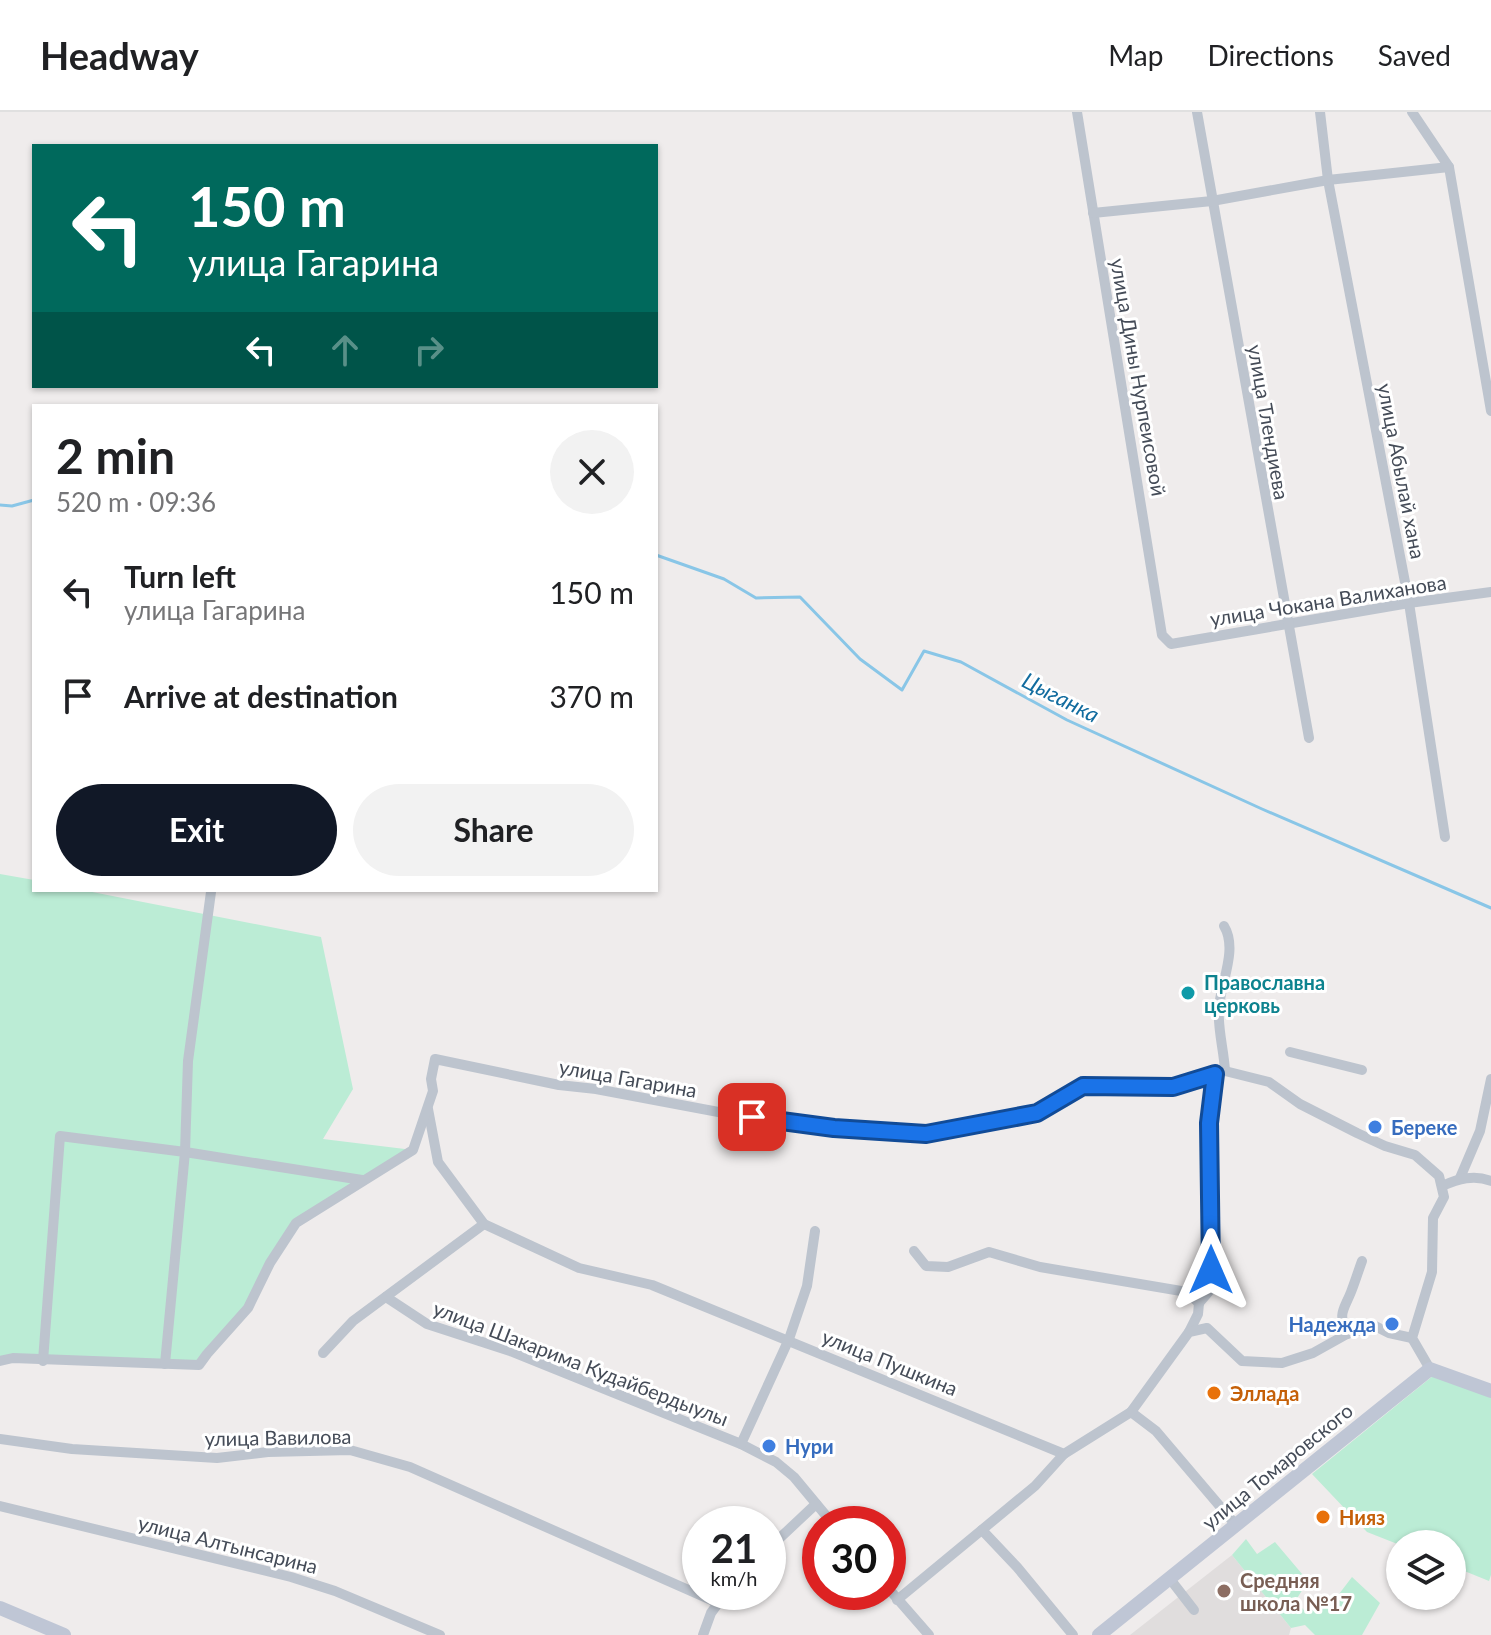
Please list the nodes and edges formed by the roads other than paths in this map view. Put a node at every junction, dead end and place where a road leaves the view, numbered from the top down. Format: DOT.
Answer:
graph roads {
  1 [pos="1077,112"];
  2 [pos="1197,112"];
  3 [pos="1320,112"];
  4 [pos="1412,112"];
  5 [pos="1449,167"];
  6 [pos="1328,180"];
  7 [pos="1212,201"];
  8 [pos="1093,213"];
  9 [pos="1491,411"];
  10 [pos="1491,592"];
  11 [pos="1409,603"];
  12 [pos="1287,624"];
  13 [pos="1171,644"];
  14 [pos="1309,738"];
  15 [pos="1445,837"];
  16 [pos="211,892"];
  17 [pos="1224,926"];
  18 [pos="1290,1052"];
  19 [pos="1362,1070"];
  20 [pos="1220,1072"];
  21 [pos="1491,1079"];
  22 [pos="427,1106"];
  23 [pos="185,1152"];
  24 [pos="1460,1178"];
  25 [pos="362,1180"];
  26 [pos="1491,1181"];
  27 [pos="1442,1186"];
  28 [pos="484,1224"];
  29 [pos="815,1231"];
  30 [pos="914,1251"];
  31 [pos="1362,1261"];
  32 [pos="386,1297"];
  33 [pos="1198,1308"];
  34 [pos="1207,1328"];
  35 [pos="1189,1332"];
  36 [pos="1347,1334"];
  37 [pos="1412,1338"];
  38 [pos="789,1339"];
  39 [pos="323,1353"];
  40 [pos="0,1361"];
  41 [pos="43,1361"];
  42 [pos="165,1364"];
  43 [pos="1430,1369"];
  44 [pos="1491,1391"];
  45 [pos="1131,1412"];
  46 [pos="0,1439"];
  47 [pos="741,1444"];
  48 [pos="1064,1454"];
  49 [pos="816,1504"];
  50 [pos="0,1506"];
  51 [pos="1235,1524"];
  52 [pos="982,1530"];
  53 [pos="786,1532"];
  54 [pos="1170,1579"];
  55 [pos="682,1587"];
  56 [pos="906,1593"];
  57 [pos="0,1608"];
  58 [pos="713,1610"];
  59 [pos="906,1610"];
  60 [pos="1194,1610"];
  61 [pos="64,1635"];
  62 [pos="440,1635"];
  63 [pos="703,1635"];
  64 [pos="929,1635"];
  65 [pos="1073,1635"];
  66 [pos="1099,1635"];
  1 -- 8 [label="street, улица Дины Нурпеисовой"];
  2 -- 7 [label="street, улица Тлендиева"];
  3 -- 6 [label="street, улица Абылай хана"];
  4 -- 5 [label="street"];
  5 -- 6 [label="street"];
  5 -- 9 [label="street"];
  6 -- 7 [label="street"];
  6 -- 11 [label="street, улица Абылай хана"];
  7 -- 8 [label="street"];
  7 -- 12 [label="street, улица Тлендиева"];
  8 -- 13 [label="street, улица Дины Нурпеисовой"];
  10 -- 11 [label="street, улица Чокана Валиханова"];
  11 -- 12 [label="street, улица Чокана Валиханова"];
  11 -- 15 [label="street, улица Абылай хана"];
  12 -- 13 [label="street, улица Чокана Валиханова"];
  12 -- 14 [label="street, улица Тлендиева"];
  16 -- 23 [label="street"];
  17 -- 20 [label="street"];
  18 -- 19 [label="street"];
  20 -- 22 [label="street, улица Гагарина"];
  20 -- 27 [label="street"];
  20 -- 33 [label="street"];
  21 -- 24 [label="street"];
  22 -- 25 [label="street"];
  22 -- 28 [label="street, улица Пушкина"];
  23 -- 25 [label="street"];
  23 -- 41 [label="street"];
  23 -- 42 [label="street"];
  24 -- 26 [label="street"];
  24 -- 27 [label="street"];
  25 -- 42 [label="street"];
  27 -- 37 [label="street"];
  28 -- 32 [label="street"];
  28 -- 38 [label="street, улица Пушкина"];
  29 -- 38 [label="street"];
  30 -- 33 [label="street"];
  31 -- 36 [label="street"];
  32 -- 39 [label="street"];
  32 -- 47 [label="street, улица Шакарима Кудайбердыулы"];
  33 -- 34 [label="street"];
  33 -- 35 [label="street"];
  34 -- 35 [label="street"];
  34 -- 36 [label="street"];
  35 -- 45 [label="street"];
  36 -- 37 [label="street"];
  37 -- 43 [label="street"];
  38 -- 47 [label="street"];
  38 -- 48 [label="street, улица Пушкина"];
  40 -- 41 [label="street"];
  41 -- 42 [label="street"];
  43 -- 44 [label="street"];
  43 -- 51 [label="street, улица Томаровского"];
  45 -- 48 [label="street"];
  45 -- 51 [label="street"];
  46 -- 55 [label="street, улица Вавилова"];
  47 -- 49 [label="street, улица Шакарима Кудайбердыулы"];
  48 -- 52 [label="street"];
  49 -- 53 [label="street"];
  50 -- 62 [label="street, улица Алтынсарина"];
  51 -- 54 [label="street, улица Томаровского"];
  52 -- 56 [label="street"];
  52 -- 65 [label="street"];
  54 -- 60 [label="street"];
  54 -- 66 [label="street, улица Томаровского"];
  57 -- 61 [label="street"];
  58 -- 63 [label="street"];
  59 -- 64 [label="street"];
}
